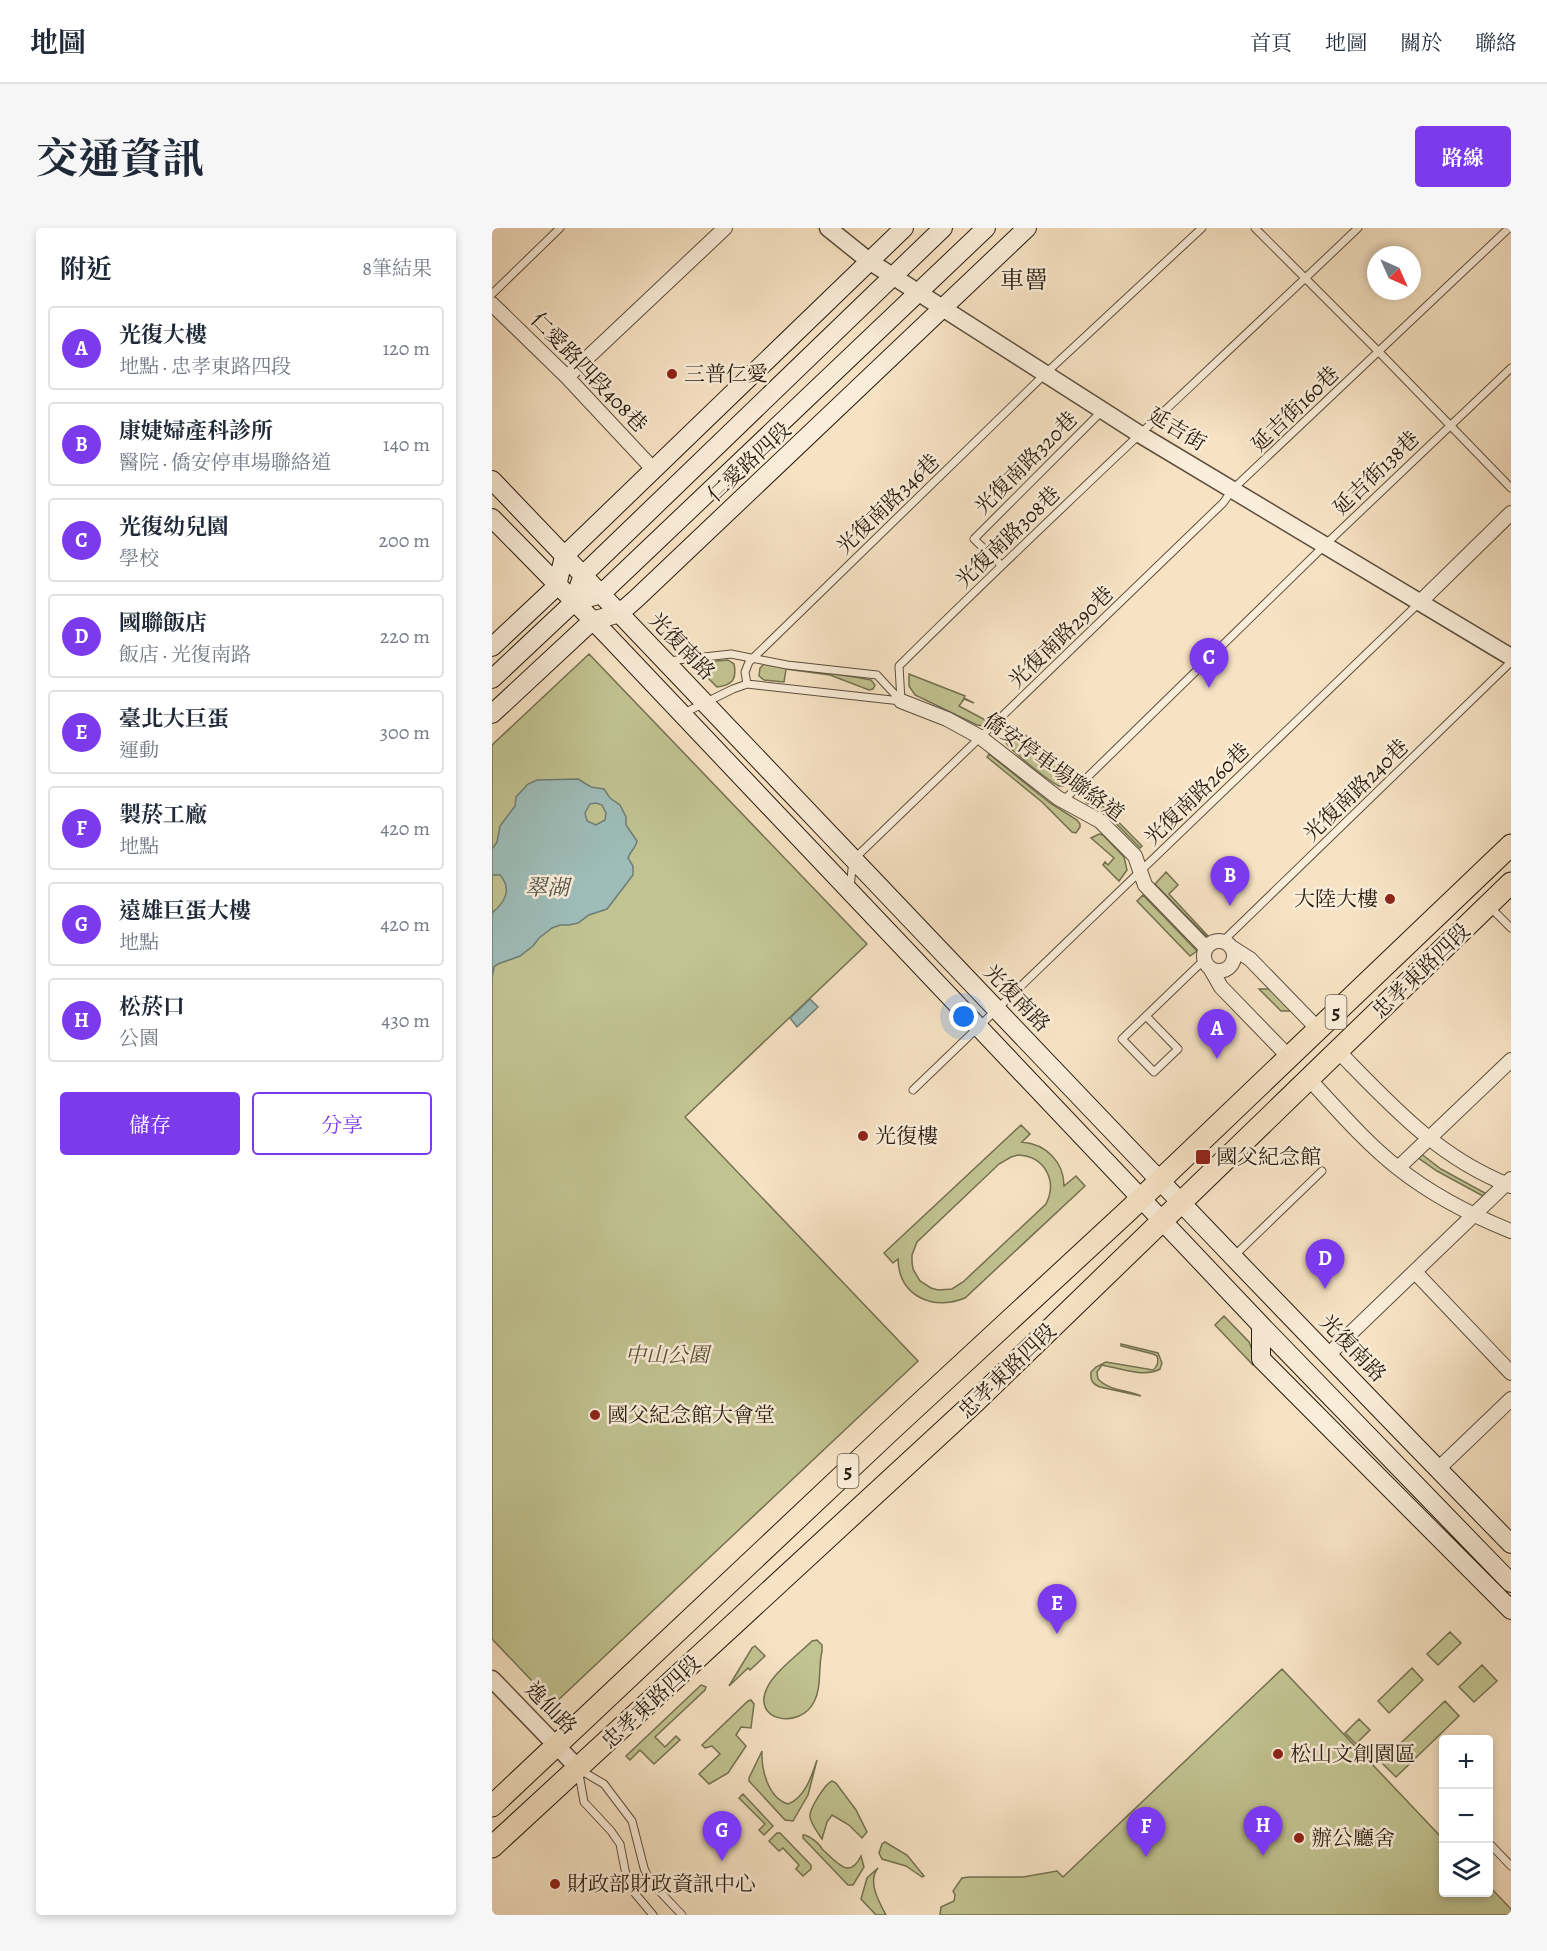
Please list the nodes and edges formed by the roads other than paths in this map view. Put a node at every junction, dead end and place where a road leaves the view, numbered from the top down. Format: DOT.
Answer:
graph roads {
  1 [pos="560,228"];
  2 [pos="725,228"];
  3 [pos="828,228"];
  4 [pos="904,228"];
  5 [pos="943,228"];
  6 [pos="986,228"];
  7 [pos="1027,228"];
  8 [pos="1202,228"];
  9 [pos="1255,228"];
  10 [pos="1358,228"];
  11 [pos="1509,228"];
  12 [pos="869,261"];
  13 [pos="892,276"];
  14 [pos="1305,279"];
  15 [pos="918,293"];
  16 [pos="492,294"];
  17 [pos="492,304"];
  18 [pos="943,309"];
  19 [pos="1379,352"];
  20 [pos="1511,368"];
  21 [pos="1046,373"];
  22 [pos="567,377"];
  23 [pos="1103,410"];
  24 [pos="1450,425"];
  25 [pos="1141,435"];
  26 [pos="654,470"];
  27 [pos="492,480"];
  28 [pos="1511,488"];
  29 [pos="1233,489"];
  30 [pos="1511,513"];
  31 [pos="493,520"];
  32 [pos="1325,545"];
  33 [pos="564,556"];
  34 [pos="1001,565"];
  35 [pos="583,575"];
  36 [pos="557,586"];
  37 [pos="602,594"];
  38 [pos="574,602"];
  39 [pos="1420,602"];
  40 [pos="620,614"];
  41 [pos="592,621"];
  42 [pos="492,647"];
  43 [pos="753,658"];
  44 [pos="1511,660"];
  45 [pos="665,661"];
  46 [pos="492,680"];
  47 [pos="747,684"];
  48 [pos="901,701"];
  49 [pos="706,702"];
  50 [pos="492,714"];
  51 [pos="682,714"];
  52 [pos="980,737"];
  53 [pos="1063,801"];
  54 [pos="1511,845"];
  55 [pos="853,860"];
  56 [pos="1140,872"];
  57 [pos="1511,884"];
  58 [pos="850,891"];
  59 [pos="1488,905"];
  60 [pos="1511,928"];
  61 [pos="1227,944"];
  62 [pos="1207,958"];
  63 [pos="997,1010"];
  64 [pos="1146,1016"];
  65 [pos="980,1027"];
  66 [pos="1318,1029"];
  67 [pos="1338,1051"];
  68 [pos="1289,1057"];
  69 [pos="1511,1060"];
  70 [pos="1309,1079"];
  71 [pos="913,1090"];
  72 [pos="1429,1139"];
  73 [pos="1398,1168"];
  74 [pos="1322,1171"];
  75 [pos="1161,1180"];
  76 [pos="1509,1183"];
  77 [pos="1142,1198"];
  78 [pos="1182,1202"];
  79 [pos="1473,1215"];
  80 [pos="1163,1220"];
  81 [pos="1511,1231"];
  82 [pos="1234,1256"];
  83 [pos="1415,1272"];
  84 [pos="1262,1324"];
  85 [pos="1328,1355"];
  86 [pos="1511,1373"];
  87 [pos="1511,1399"];
  88 [pos="1438,1469"];
  89 [pos="1511,1545"];
  90 [pos="1511,1583"];
  91 [pos="1510,1611"];
  92 [pos="492,1679"];
  93 [pos="556,1745"];
  94 [pos="578,1768"];
  95 [pos="492,1806"];
  96 [pos="1489,1843"];
  97 [pos="492,1847"];
  98 [pos="1511,1866"];
  99 [pos="653,1915"];
  100 [pos="682,1915"];
  1 -- 16 [label="lane"];
  2 -- 22 [label="street"];
  3 -- 12 [label="street, 延吉街"];
  4 -- 12 [label="main road"];
  5 -- 13 [label="main road, 仁愛路四段"];
  6 -- 15 [label="main road, 仁愛路四段"];
  7 -- 18 [label="main road, 仁愛路四段"];
  8 -- 21 [label="lane, 光復南路346巷"];
  9 -- 14 [label="lane"];
  10 -- 14 [label="lane, 光復南路308巷"];
  11 -- 19 [label="lane, 延吉街160巷"];
  12 -- 13 [label="street, 延吉街"];
  12 -- 26 [label="main road"];
  13 -- 15 [label="street, 延吉街"];
  13 -- 35 [label="main road, 仁愛路四段"];
  14 -- 19 [label="lane"];
  14 -- 25 [label="lane, 光復南路308巷"];
  15 -- 18 [label="street, 延吉街"];
  15 -- 37 [label="main road, 仁愛路四段"];
  17 -- 22 [label="street, 仁愛路四段408巷"];
  18 -- 21 [label="street, 延吉街"];
  18 -- 40 [label="main road, 仁愛路四段"];
  19 -- 24 [label="lane"];
  19 -- 29 [label="lane, 延吉街160巷"];
  20 -- 24 [label="lane, 延吉街138巷"];
  21 -- 23 [label="street, 延吉街"];
  21 -- 43 [label="lane, 光復南路346巷"];
  22 -- 26 [label="street, 仁愛路四段408巷"];
  23 -- 25 [label="street, 延吉街"];
  23 -- 34 [label="lane, 光復南路320巷"];
  24 -- 28 [label="lane"];
  24 -- 32 [label="lane, 延吉街138巷"];
  25 -- 29 [label="street, 延吉街"];
  25 -- 34 [label="lane, 光復南路308巷"];
  26 -- 33 [label="main road"];
  27 -- 33 [label="main road, 光復南路"];
  29 -- 32 [label="street, 延吉街"];
  29 -- 52 [label="lane, 光復南路290巷"];
  30 -- 39 [label="street"];
  31 -- 36 [label="main road"];
  32 -- 39 [label="street, 延吉街"];
  32 -- 53 [label="lane, 延吉街138巷"];
  33 -- 35 [label="main road, 光復南路"];
  33 -- 36 [label="main road"];
  34 -- 48 [label="lane, 光復南路308巷"];
  35 -- 37 [label="main road, 光復南路"];
  35 -- 38 [label="main road, 仁愛路四段"];
  36 -- 38 [label="main road"];
  36 -- 42 [label="main road"];
  37 -- 38 [label="main road, 仁愛路四段"];
  37 -- 40 [label="main road, 光復南路"];
  38 -- 41 [label="main road"];
  38 -- 46 [label="main road, 仁愛路四段"];
  39 -- 44 [label="street, 延吉街"];
  39 -- 56 [label="lane, 光復南路260巷"];
  40 -- 41 [label="main road, 仁愛路四段"];
  40 -- 45 [label="main road, 光復南路"];
  41 -- 50 [label="main road, 仁愛路四段"];
  41 -- 51 [label="main road"];
  43 -- 45 [label="lane, 僑安停車場聯絡道"];
  43 -- 47 [label="lane"];
  43 -- 48 [label="lane, 僑安停車場聯絡道"];
  44 -- 61 [label="lane, 光復南路240巷"];
  45 -- 49 [label="main road, 光復南路"];
  47 -- 48 [label="lane, 僑安停車場聯絡道"];
  47 -- 49 [label="lane, 僑安停車場聯絡道"];
  48 -- 52 [label="street, 僑安停車場聯絡道"];
  49 -- 51 [label="lane, 僑安停車場聯絡道"];
  49 -- 55 [label="main road, 光復南路"];
  51 -- 58 [label="main road"];
  52 -- 53 [label="street, 僑安停車場聯絡道"];
  52 -- 55 [label="lane, 光復南路290巷"];
  53 -- 56 [label="street, 僑安停車場聯絡道"];
  54 -- 66 [label="main road, 忠孝東路四段 / 5"];
  55 -- 58 [label="lane"];
  55 -- 63 [label="main road, 光復南路"];
  56 -- 62 [label="street, 僑安停車場聯絡道"];
  56 -- 63 [label="lane, 光復南路260巷"];
  57 -- 59 [label="main road, 忠孝東路四段 / 5"];
  58 -- 65 [label="main road"];
  59 -- 60 [label="lane"];
  59 -- 67 [label="main road, 忠孝東路四段 / 5"];
  61 -- 62 [label="street"];
  61 -- 62 [label="street"];
  61 -- 66 [label="street"];
  62 -- 64 [label="lane"];
  62 -- 68 [label="street, 僑安停車場聯絡道"];
  63 -- 65 [label="lane, 光復南路260巷"];
  63 -- 75 [label="main road, 光復南路"];
  64 -- 64 [label="lane"];
  65 -- 71 [label="lane, 光復南路260巷"];
  65 -- 77 [label="main road"];
  66 -- 68 [label="main road, 忠孝東路四段 / 5"];
  67 -- 70 [label="main road, 忠孝東路四段 / 5"];
  67 -- 72 [label="street"];
  68 -- 75 [label="main road, 忠孝東路四段 / 5"];
  69 -- 72 [label="street"];
  70 -- 73 [label="street"];
  70 -- 78 [label="main road, 忠孝東路四段 / 5"];
  72 -- 73 [label="street"];
  72 -- 76 [label="street"];
  73 -- 79 [label="street"];
  74 -- 82 [label="lane"];
  75 -- 77 [label="main road, 忠孝東路四段 / 5"];
  75 -- 78 [label="main road, 光復南路"];
  76 -- 79 [label="street"];
  77 -- 80 [label="main road"];
  77 -- 93 [label="main road, 忠孝東路四段 / 5"];
  78 -- 80 [label="main road, 忠孝東路四段 / 5"];
  78 -- 82 [label="main road, 光復南路"];
  79 -- 81 [label="street"];
  79 -- 83 [label="street"];
  80 -- 84 [label="main road"];
  80 -- 94 [label="main road, 忠孝東路四段 / 5"];
  82 -- 85 [label="main road, 光復南路"];
  83 -- 85 [label="street"];
  83 -- 86 [label="street"];
  84 -- 90 [label="main road"];
  84 -- 91 [label="main road"];
  85 -- 88 [label="main road, 光復南路"];
  87 -- 88 [label="street"];
  88 -- 89 [label="main road, 光復南路"];
  92 -- 93 [label="street, 逸仙路"];
  93 -- 94 [label="street, 逸仙路"];
  93 -- 95 [label="main road, 忠孝東路四段 / 5"];
  94 -- 97 [label="main road, 忠孝東路四段 / 5"];
  94 -- 99 [label="lane"];
  94 -- 100 [label="lane"];
  96 -- 98 [label="lane"];
}
